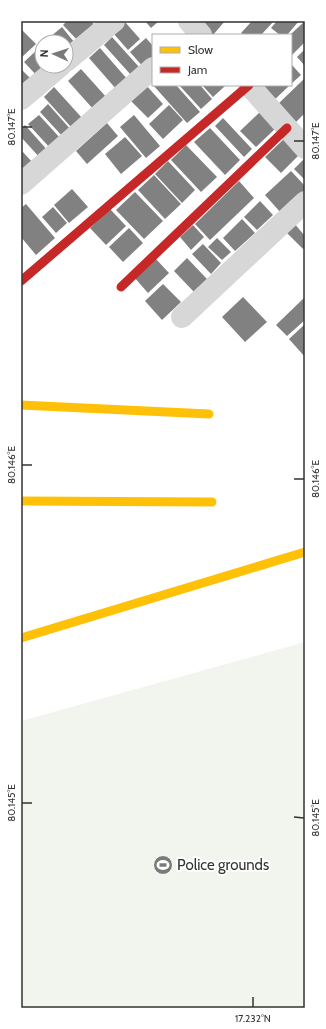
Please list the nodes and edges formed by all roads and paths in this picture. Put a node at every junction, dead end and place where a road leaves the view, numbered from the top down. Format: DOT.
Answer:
graph roads {
  1 [pos="114,21"];
  2 [pos="74,54"];
  3 [pos="152,69"];
  4 [pos="51,74"];
  5 [pos="248,86"];
  6 [pos="250,86"];
  7 [pos="21,99"];
  8 [pos="287,128"];
  9 [pos="305,148"];
  10 [pos="21,184"];
  11 [pos="305,202"];
  12 [pos="21,281"];
  13 [pos="121,287"];
  14 [pos="182,317"];
  15 [pos="21,405"];
  16 [pos="209,414"];
  17 [pos="21,501"];
  18 [pos="212,502"];
  19 [pos="305,552"];
  20 [pos="21,638"];
  1 -- 2 [label="street"];
  3 -- 10 [label="street"];
  4 -- 7 [label="street"];
  5 -- 12 [label="street"];
  6 -- 8 [label="street"];
  8 -- 9 [label="street"];
  8 -- 13 [label="street"];
  11 -- 14 [label="street"];
  15 -- 16 [label="street"];
  17 -- 18 [label="street"];
  19 -- 20 [label="street"];
}
